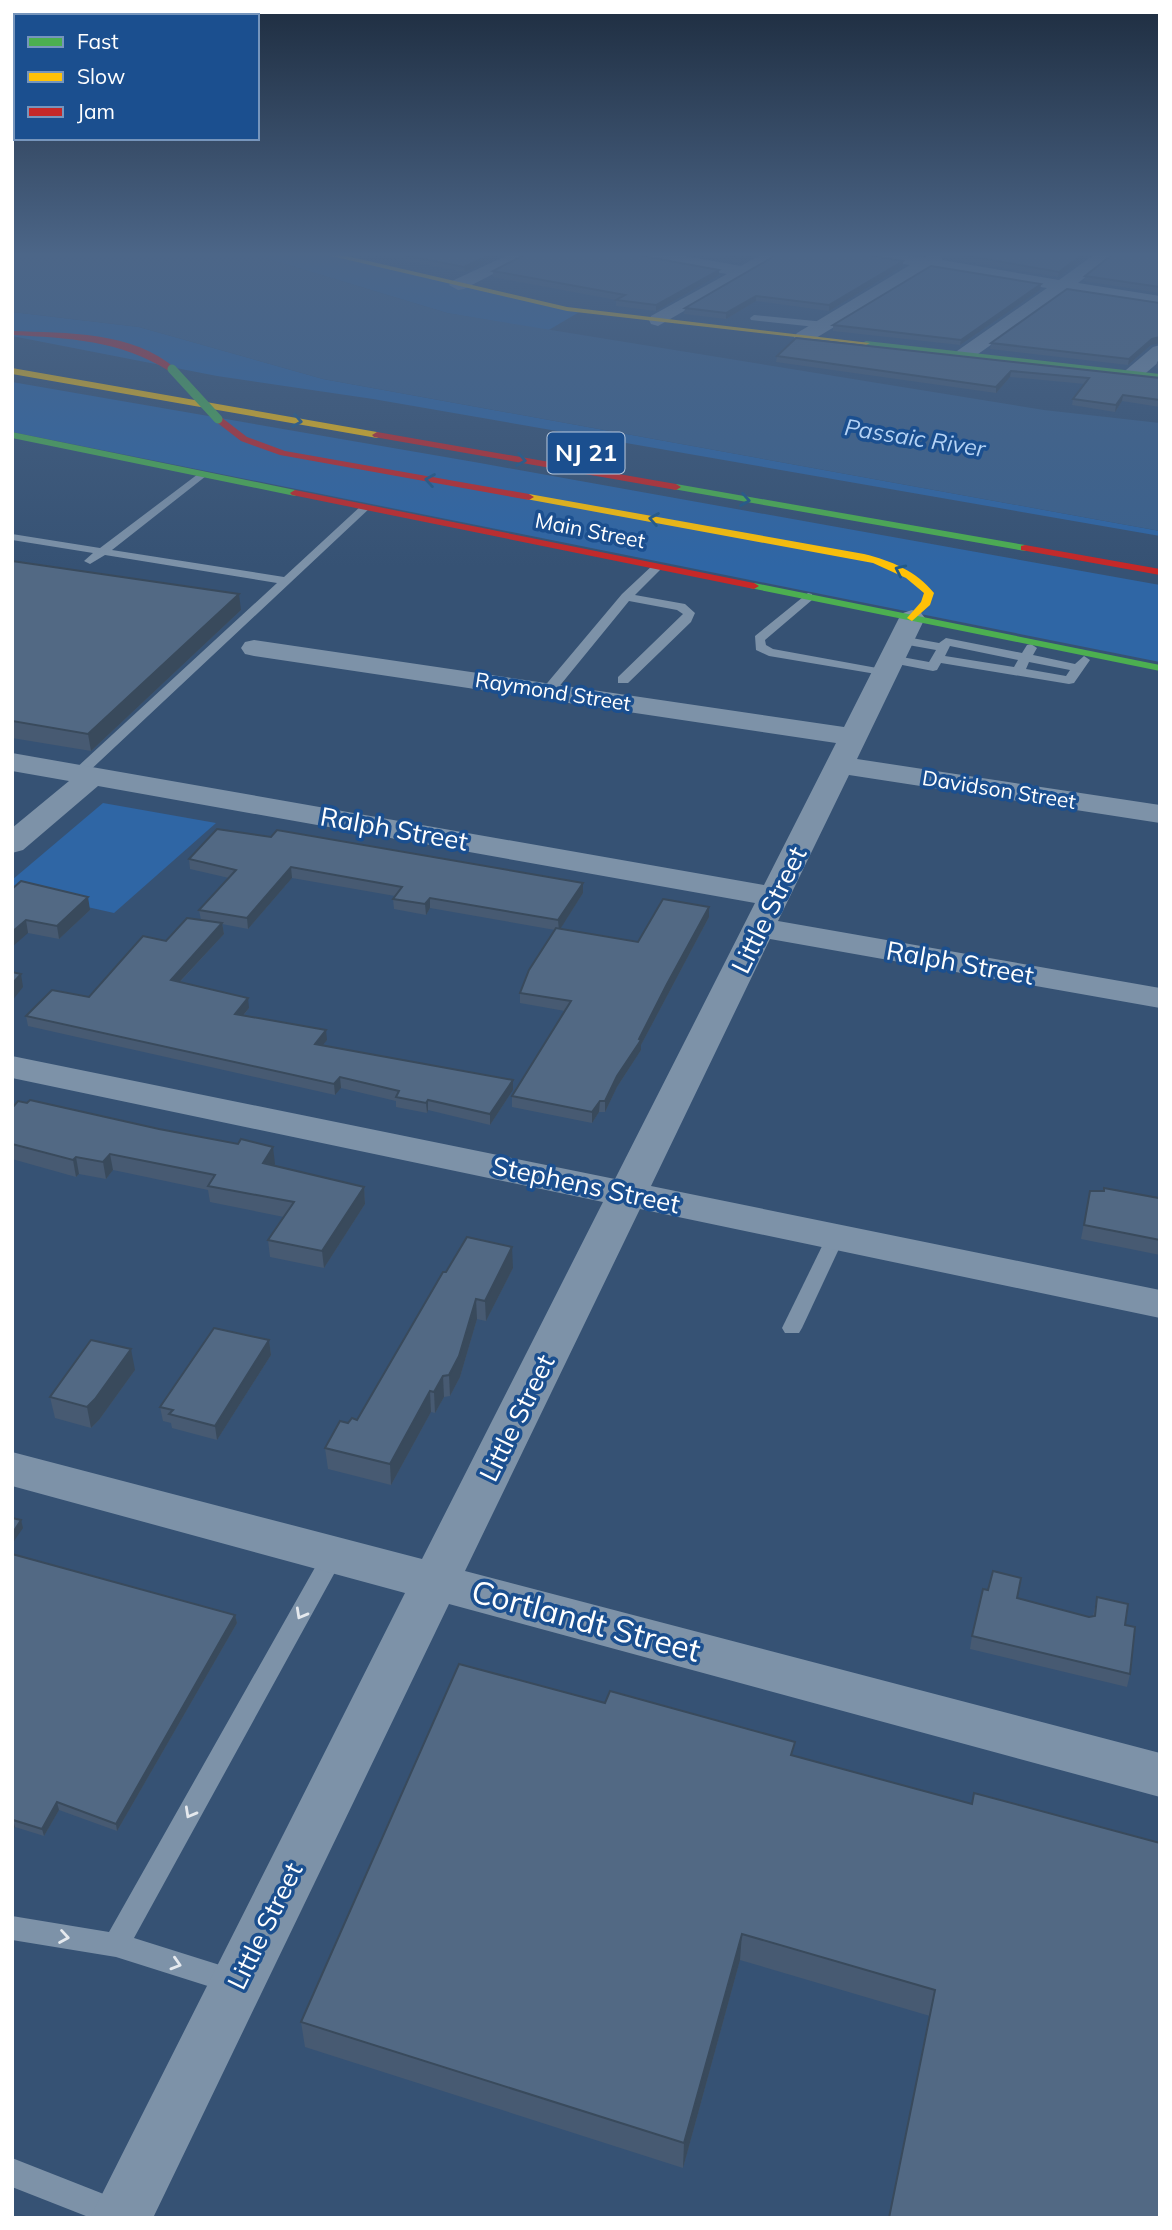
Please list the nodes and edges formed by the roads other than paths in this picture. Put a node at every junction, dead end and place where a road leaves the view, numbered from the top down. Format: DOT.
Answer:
graph roads {
  1 [pos="30,358"];
  2 [pos="157,358"];
  3 [pos="991,358"];
  4 [pos="1152,358"];
  5 [pos="12,371"];
  6 [pos="1133,374"];
  7 [pos="1160,377"];
  8 [pos="213,389"];
  9 [pos="12,436"];
  10 [pos="202,474"];
  11 [pos="366,507"];
  12 [pos="12,537"];
  13 [pos="103,551"];
  14 [pos="90,561"];
  15 [pos="658,566"];
  16 [pos="1160,574"];
  17 [pos="286,581"];
  18 [pos="626,597"];
  19 [pos="808,597"];
  20 [pos="957,627"];
  21 [pos="1034,642"];
  22 [pos="254,648"];
  23 [pos="897,648"];
  24 [pos="942,649"];
  25 [pos="1088,653"];
  26 [pos="1025,657"];
  27 [pos="1078,668"];
  28 [pos="1160,668"];
  29 [pos="1018,671"];
  30 [pos="623,680"];
  31 [pos="552,686"];
  32 [pos="845,751"];
  33 [pos="12,762"];
  34 [pos="85,775"];
  35 [pos="1160,814"];
  36 [pos="12,844"];
  37 [pos="768,913"];
  38 [pos="1160,998"];
  39 [pos="12,1067"];
  40 [pos="628,1194"];
  41 [pos="836,1236"];
  42 [pos="1160,1304"];
  43 [pos="792,1328"];
  44 [pos="12,1469"];
  45 [pos="334,1554"];
  46 [pos="436,1581"];
  47 [pos="1160,1776"];
  48 [pos="12,1928"];
  49 [pos="116,1945"];
  50 [pos="236,1982"];
  51 [pos="12,2172"];
  52 [pos="124,2217"];
  1 -- 8 [label="main road"];
  23 -- 2 [label="main road, one-way, bridge"];
  3 -- 6 [label="main road"];
  4 -- 6 [label="street"];
  5 -- 16 [label="main road, NJ 21, one-way"];
  6 -- 7 [label="main road"];
  9 -- 10 [label="main road, Main Street"];
  10 -- 11 [label="main road, Main Street"];
  10 -- 13 [label="lane"];
  11 -- 15 [label="main road, Main Street"];
  11 -- 17 [label="lane"];
  12 -- 13 [label="lane"];
  13 -- 14 [label="lane"];
  13 -- 17 [label="lane"];
  15 -- 18 [label="lane"];
  15 -- 19 [label="main road, Main Street"];
  17 -- 34 [label="lane"];
  18 -- 30 [label="lane"];
  18 -- 31 [label="lane"];
  19 -- 23 [label="main road, Main Street"];
  19 -- 23 [label="lane"];
  20 -- 21 [label="main road, Main Street"];
  20 -- 23 [label="main road, Main Street"];
  20 -- 24 [label="lane"];
  21 -- 25 [label="main road, Main Street"];
  21 -- 26 [label="lane"];
  22 -- 31 [label="street, Raymond Street"];
  23 -- 24 [label="lane"];
  23 -- 24 [label="lane"];
  23 -- 32 [label="street, Little Street"];
  24 -- 26 [label="lane"];
  24 -- 29 [label="lane"];
  25 -- 27 [label="lane"];
  25 -- 28 [label="main road, Main Street"];
  26 -- 27 [label="lane"];
  26 -- 29 [label="lane"];
  27 -- 29 [label="lane"];
  31 -- 32 [label="street, Raymond Street"];
  32 -- 35 [label="street, Davidson Street"];
  32 -- 37 [label="street, Little Street"];
  33 -- 34 [label="street, Ralph Street"];
  34 -- 36 [label="street"];
  34 -- 37 [label="street, Ralph Street"];
  37 -- 38 [label="street, Ralph Street"];
  37 -- 40 [label="street, Little Street"];
  39 -- 40 [label="street, Stephens Street"];
  40 -- 41 [label="street, Stephens Street"];
  40 -- 46 [label="street, Little Street"];
  41 -- 42 [label="street, Stephens Street"];
  41 -- 43 [label="lane"];
  44 -- 45 [label="street, Cortlandt Street"];
  45 -- 46 [label="street, Cortlandt Street"];
  45 -- 49 [label="lane, one-way"];
  46 -- 47 [label="street, Cortlandt Street"];
  46 -- 50 [label="street, Little Street"];
  48 -- 49 [label="lane, one-way"];
  49 -- 50 [label="lane, one-way"];
  50 -- 52 [label="street, Little Street"];
  51 -- 52 [label="lane"];
}
